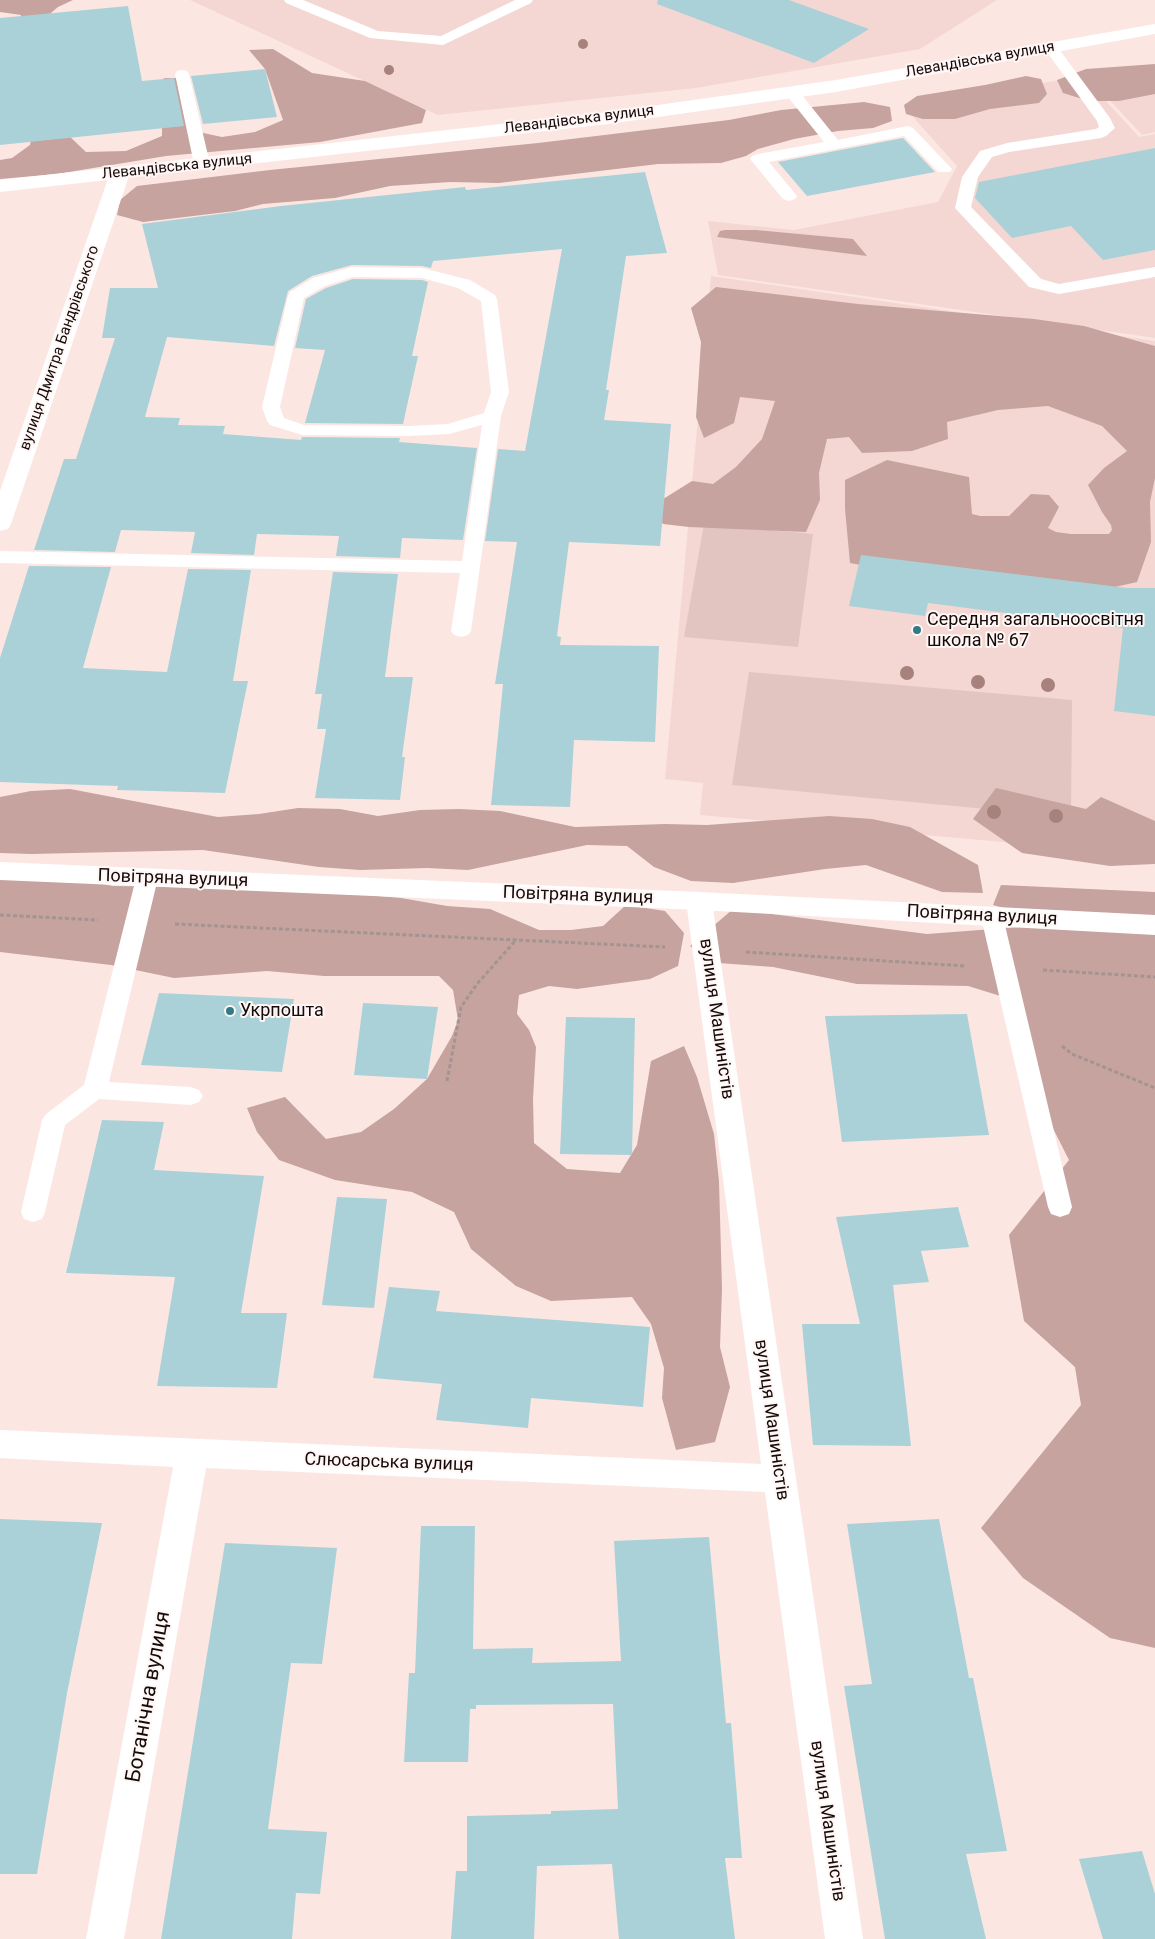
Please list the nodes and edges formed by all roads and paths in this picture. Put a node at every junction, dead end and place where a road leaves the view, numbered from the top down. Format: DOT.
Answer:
graph roads {
  1 [pos="292,0"];
  2 [pos="526,0"];
  3 [pos="1155,29"];
  4 [pos="1050,48"];
  5 [pos="182,74"];
  6 [pos="792,92"];
  7 [pos="834,145"];
  8 [pos="202,164"];
  9 [pos="944,169"];
  10 [pos="120,173"];
  11 [pos="0,186"];
  12 [pos="789,196"];
  13 [pos="1155,272"];
  14 [pos="492,416"];
  15 [pos="0,524"];
  16 [pos="0,557"];
  17 [pos="470,567"];
  18 [pos="461,631"];
  19 [pos="0,871"];
  20 [pos="147,878"];
  21 [pos="700,901"];
  22 [pos="0,915"];
  23 [pos="992,917"];
  24 [pos="136,922"];
  25 [pos="1155,925"];
  26 [pos="516,940"];
  27 [pos="706,949"];
  28 [pos="1004,968"];
  29 [pos="1155,977"];
  30 [pos="1014,1010"];
  31 [pos="447,1081"];
  32 [pos="1155,1088"];
  33 [pos="95,1090"];
  34 [pos="191,1096"];
  35 [pos="1060,1207"];
  36 [pos="33,1212"];
  37 [pos="0,1444"];
  38 [pos="192,1454"];
  39 [pos="779,1479"];
  40 [pos="105,1939"];
  41 [pos="844,1939"];
  1 -- 2 [label="lane"];
  3 -- 4 [label="street, Левандівська вулиця"];
  4 -- 6 [label="street, Левандівська вулиця"];
  4 -- 13 [label="lane"];
  5 -- 8 [label="lane"];
  6 -- 7 [label="lane"];
  6 -- 8 [label="street, Левандівська вулиця"];
  7 -- 9 [label="lane"];
  7 -- 12 [label="lane"];
  8 -- 10 [label="street, Левандівська вулиця"];
  10 -- 11 [label="street, Левандівська вулиця"];
  10 -- 15 [label="street, вулиця Дмитра Бандрівського"];
  14 -- 14 [label="lane"];
  14 -- 17 [label="lane"];
  16 -- 17 [label="lane"];
  17 -- 18 [label="lane"];
  19 -- 20 [label="street, Повітряна вулиця"];
  20 -- 21 [label="street, Повітряна вулиця"];
  20 -- 24 [label="lane"];
  21 -- 23 [label="street, Повітряна вулиця"];
  21 -- 27 [label="street, вулиця Машиністів"];
  22 -- 24 [label="path"];
  23 -- 25 [label="street, Повітряна вулиця"];
  23 -- 28 [label="lane"];
  24 -- 26 [label="path"];
  24 -- 33 [label="lane"];
  26 -- 27 [label="path"];
  26 -- 31 [label="path"];
  27 -- 28 [label="path"];
  27 -- 39 [label="street, вулиця Машиністів"];
  28 -- 29 [label="path"];
  28 -- 30 [label="lane"];
  30 -- 32 [label="path"];
  30 -- 35 [label="lane"];
  33 -- 34 [label="lane"];
  33 -- 36 [label="lane"];
  37 -- 38 [label="street, Слюсарська вулиця"];
  38 -- 39 [label="street, Слюсарська вулиця"];
  38 -- 40 [label="street, Ботанічна вулиця"];
  39 -- 41 [label="street, вулиця Машиністів"];
}
